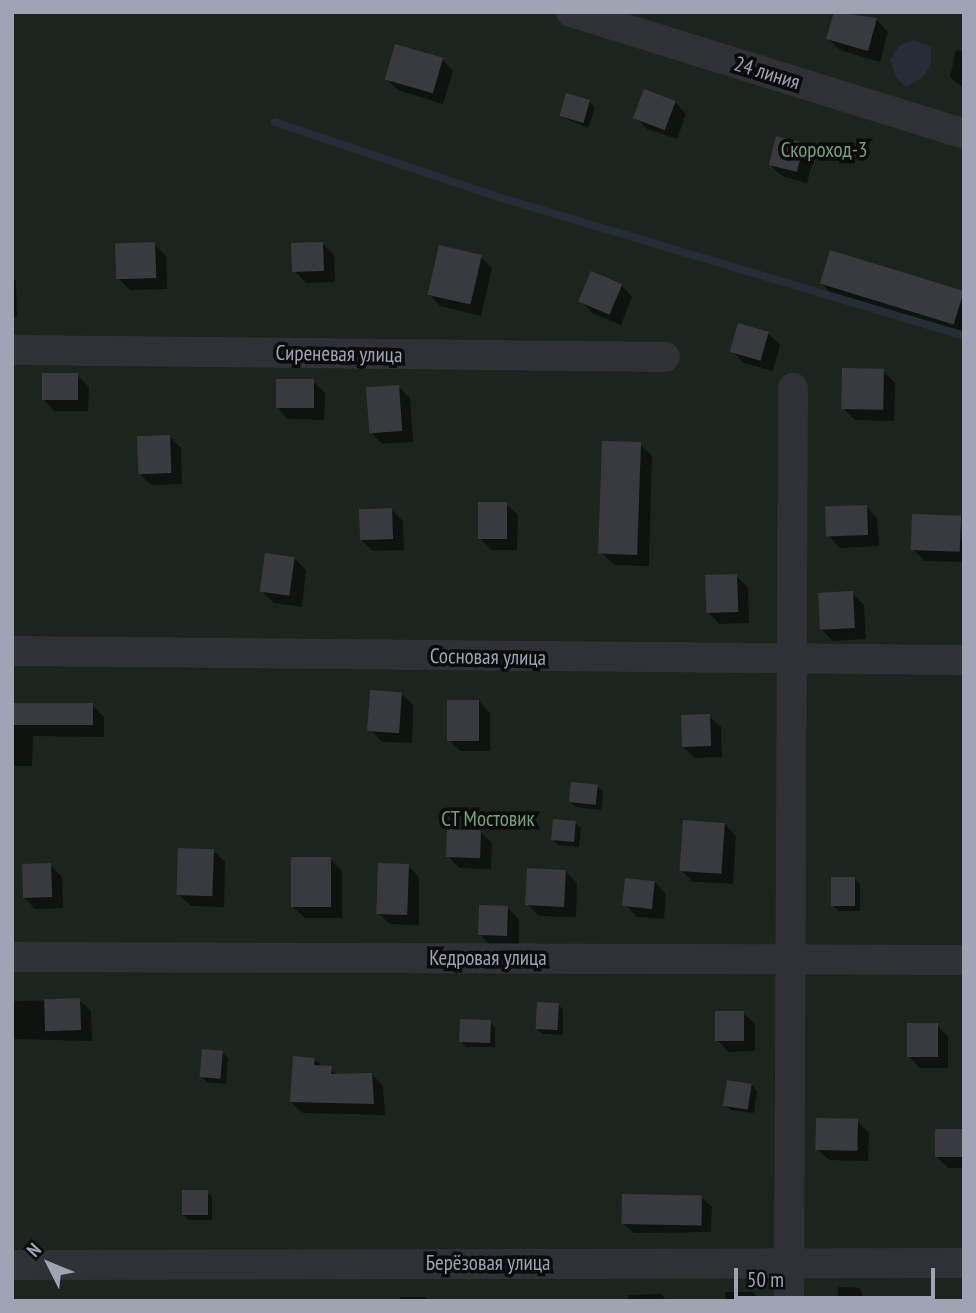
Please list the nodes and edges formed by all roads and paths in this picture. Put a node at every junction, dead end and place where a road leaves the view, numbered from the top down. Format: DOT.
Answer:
graph roads {
  1 [pos="571,12"];
  2 [pos="964,134"];
  3 [pos="12,350"];
  4 [pos="665,357"];
  5 [pos="793,388"];
  6 [pos="12,651"];
  7 [pos="792,660"];
  8 [pos="964,660"];
  9 [pos="12,957"];
  10 [pos="791,959"];
  11 [pos="964,960"];
  12 [pos="790,1262"];
  13 [pos="964,1263"];
  14 [pos="12,1265"];
  15 [pos="789,1301"];
  1 -- 2 [label="street, 24 линия"];
  3 -- 4 [label="street, Сиреневая улица"];
  5 -- 7 [label="street"];
  6 -- 7 [label="street, Сосновая улица"];
  7 -- 8 [label="street, Сосновая улица"];
  7 -- 10 [label="street"];
  9 -- 10 [label="street, Кедровая улица"];
  10 -- 11 [label="street, Кедровая улица"];
  10 -- 12 [label="street"];
  12 -- 13 [label="street, Берёзовая улица"];
  12 -- 14 [label="street, Берёзовая улица"];
  12 -- 15 [label="street"];
}
